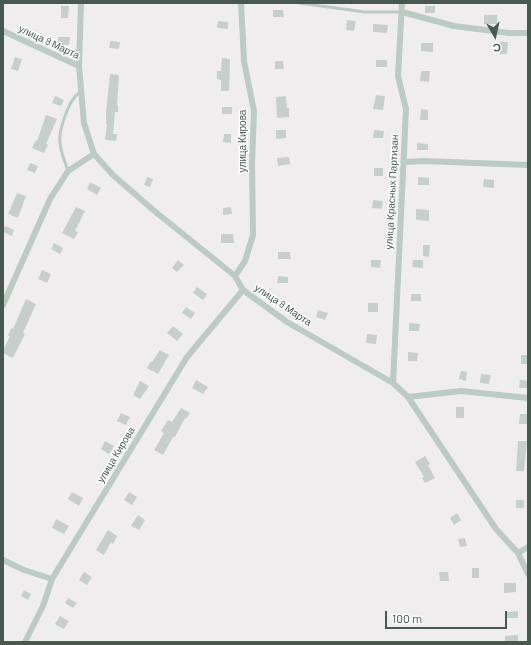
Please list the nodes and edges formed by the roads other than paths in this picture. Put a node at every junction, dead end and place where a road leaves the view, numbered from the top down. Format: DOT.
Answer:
graph roads {
  1 [pos="82,3"];
  2 [pos="241,3"];
  3 [pos="300,3"];
  4 [pos="402,3"];
  5 [pos="402,12"];
  6 [pos="3,31"];
  7 [pos="528,33"];
  8 [pos="79,66"];
  9 [pos="81,92"];
  10 [pos="94,154"];
  11 [pos="404,162"];
  12 [pos="528,165"];
  13 [pos="68,171"];
  14 [pos="235,276"];
  15 [pos="243,290"];
  16 [pos="3,305"];
  17 [pos="393,383"];
  18 [pos="408,397"];
  19 [pos="528,398"];
  20 [pos="528,547"];
  21 [pos="518,553"];
  22 [pos="3,560"];
  23 [pos="528,574"];
  24 [pos="52,579"];
  25 [pos="25,642"];
  1 -- 8 [label="street"];
  2 -- 14 [label="street, улица Кирова"];
  3 -- 5 [label="lane"];
  4 -- 5 [label="street, улица Красных Партизан"];
  5 -- 7 [label="street"];
  5 -- 11 [label="street, улица Красных Партизан"];
  6 -- 8 [label="street, улица 8 Марта"];
  8 -- 9 [label="street, улица 8 Марта"];
  9 -- 10 [label="street, улица 8 Марта"];
  9 -- 13 [label="lane"];
  10 -- 13 [label="street"];
  10 -- 14 [label="street, улица 8 Марта"];
  11 -- 12 [label="street"];
  11 -- 17 [label="street, улица Красных Партизан"];
  13 -- 16 [label="street"];
  14 -- 15 [label="street, улица 8 Марта"];
  15 -- 17 [label="street, улица 8 Марта"];
  15 -- 24 [label="street, улица Кирова"];
  17 -- 18 [label="street, улица 8 Марта"];
  18 -- 19 [label="street"];
  18 -- 21 [label="street, улица 8 Марта"];
  20 -- 21 [label="street"];
  21 -- 23 [label="street, улица 8 Марта"];
  22 -- 24 [label="street"];
  24 -- 25 [label="street, улица Кирова"];
}
